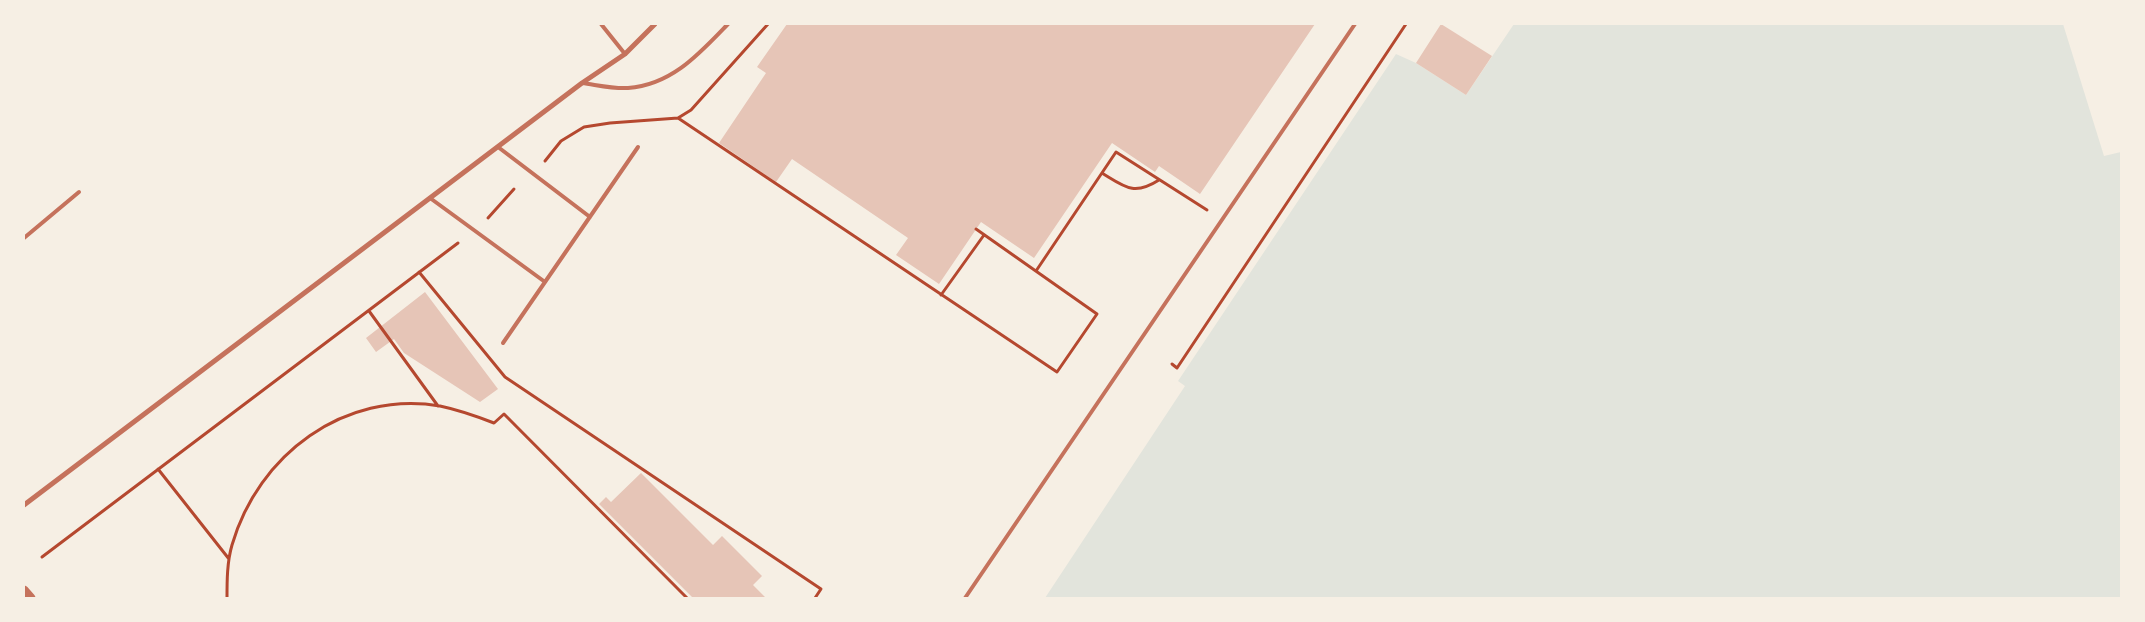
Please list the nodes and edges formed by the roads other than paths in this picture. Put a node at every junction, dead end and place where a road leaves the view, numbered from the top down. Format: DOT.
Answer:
graph roads {
  1 [pos="601,24"];
  2 [pos="655,24"];
  3 [pos="728,24"];
  4 [pos="1355,24"];
  5 [pos="625,54"];
  6 [pos="582,84"];
  7 [pos="638,147"];
  8 [pos="498,148"];
  9 [pos="79,192"];
  10 [pos="430,198"];
  11 [pos="590,216"];
  12 [pos="24,238"];
  13 [pos="545,282"];
  14 [pos="503,344"];
  15 [pos="24,505"];
  16 [pos="24,590"];
  17 [pos="31,598"];
  18 [pos="965,598"];
  1 -- 5 [label="lane"];
  2 -- 5 [label="street"];
  3 -- 6 [label="lane"];
  4 -- 18 [label="lane"];
  5 -- 6 [label="street"];
  6 -- 8 [label="street"];
  7 -- 11 [label="lane"];
  8 -- 10 [label="street"];
  8 -- 11 [label="lane"];
  9 -- 12 [label="lane"];
  10 -- 13 [label="lane"];
  10 -- 15 [label="street"];
  11 -- 13 [label="lane"];
  13 -- 14 [label="lane"];
  16 -- 17 [label="street"];
}
